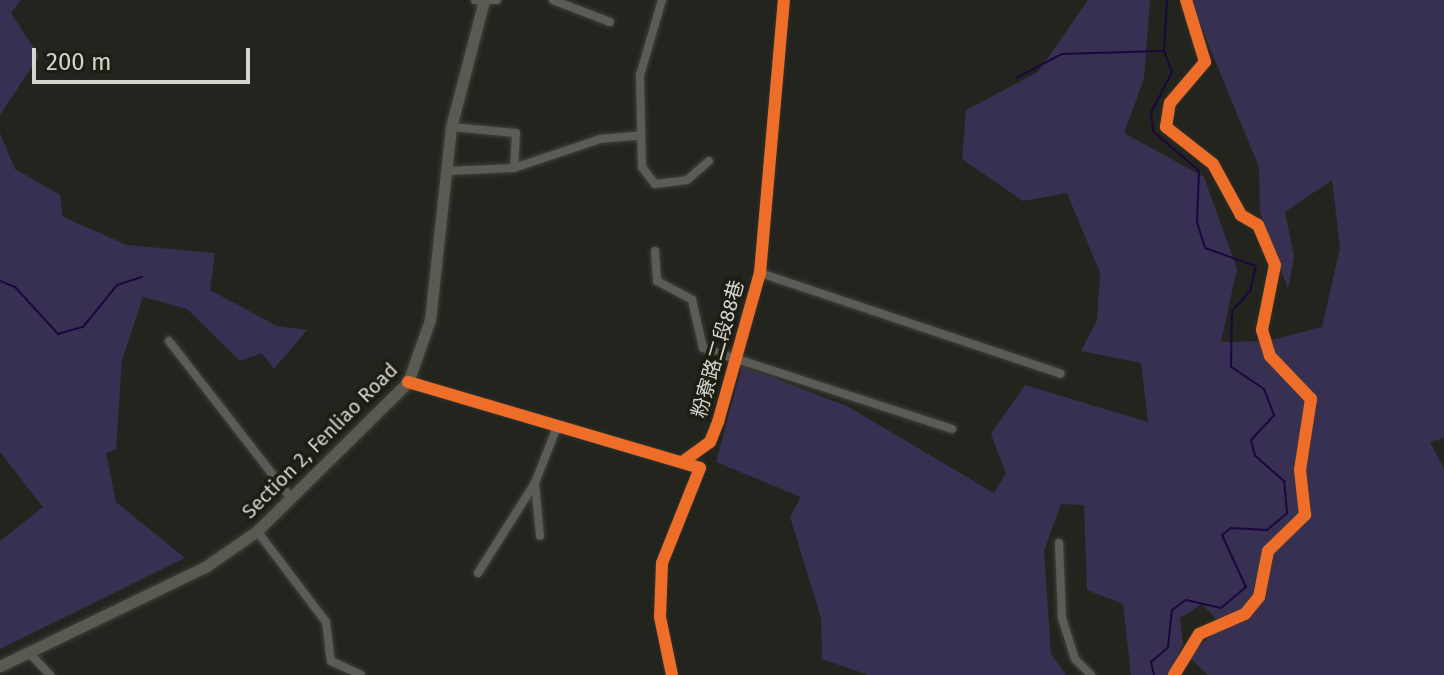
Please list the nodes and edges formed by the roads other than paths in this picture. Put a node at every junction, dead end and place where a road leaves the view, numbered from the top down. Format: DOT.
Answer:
graph roads {
  1 [pos="497,0"];
  2 [pos="553,0"];
  3 [pos="662,0"];
  4 [pos="784,0"];
  5 [pos="1186,0"];
  6 [pos="480,1"];
  7 [pos="610,22"];
  8 [pos="451,127"];
  9 [pos="638,136"];
  10 [pos="709,161"];
  11 [pos="514,168"];
  12 [pos="448,171"];
  13 [pos="655,251"];
  14 [pos="760,273"];
  15 [pos="169,341"];
  16 [pos="740,359"];
  17 [pos="1061,374"];
  18 [pos="408,382"];
  19 [pos="556,429"];
  20 [pos="952,429"];
  21 [pos="685,460"];
  22 [pos="535,483"];
  23 [pos="290,497"];
  24 [pos="257,531"];
  25 [pos="540,536"];
  26 [pos="1059,543"];
  27 [pos="478,573"];
  28 [pos="28,652"];
  29 [pos="0,666"];
  30 [pos="50,675"];
  31 [pos="361,675"];
  32 [pos="672,675"];
  33 [pos="1091,675"];
  34 [pos="1174,675"];
  1 -- 6 [label="street"];
  2 -- 7 [label="street"];
  3 -- 9 [label="street"];
  4 -- 14 [label="street, 粉寮路二段88巷"];
  5 -- 34 [label="street"];
  6 -- 8 [label="main road, Section 2, Fenliao Road"];
  8 -- 11 [label="street"];
  8 -- 12 [label="main road, Section 2, Fenliao Road"];
  9 -- 10 [label="street"];
  9 -- 11 [label="street"];
  11 -- 12 [label="street"];
  12 -- 18 [label="main road, Section 2, Fenliao Road"];
  13 -- 16 [label="street, 粉寮路二段88巷"];
  14 -- 16 [label="street, 粉寮路二段88巷"];
  14 -- 17 [label="street, 粉寮路二段88巷"];
  15 -- 23 [label="street"];
  16 -- 20 [label="street, 粉寮路二段88巷"];
  16 -- 21 [label="street, 粉寮路二段88巷"];
  18 -- 19 [label="street"];
  18 -- 23 [label="main road, Section 2, Fenliao Road"];
  19 -- 21 [label="street"];
  19 -- 22 [label="street"];
  21 -- 32 [label="street"];
  22 -- 25 [label="street"];
  22 -- 27 [label="street"];
  23 -- 24 [label="main road, Section 2, Fenliao Road"];
  24 -- 28 [label="main road, Section 2, Fenliao Road"];
  24 -- 31 [label="street"];
  26 -- 33 [label="street"];
  28 -- 29 [label="main road, Section 2, Fenliao Road"];
  28 -- 30 [label="street"];
}
